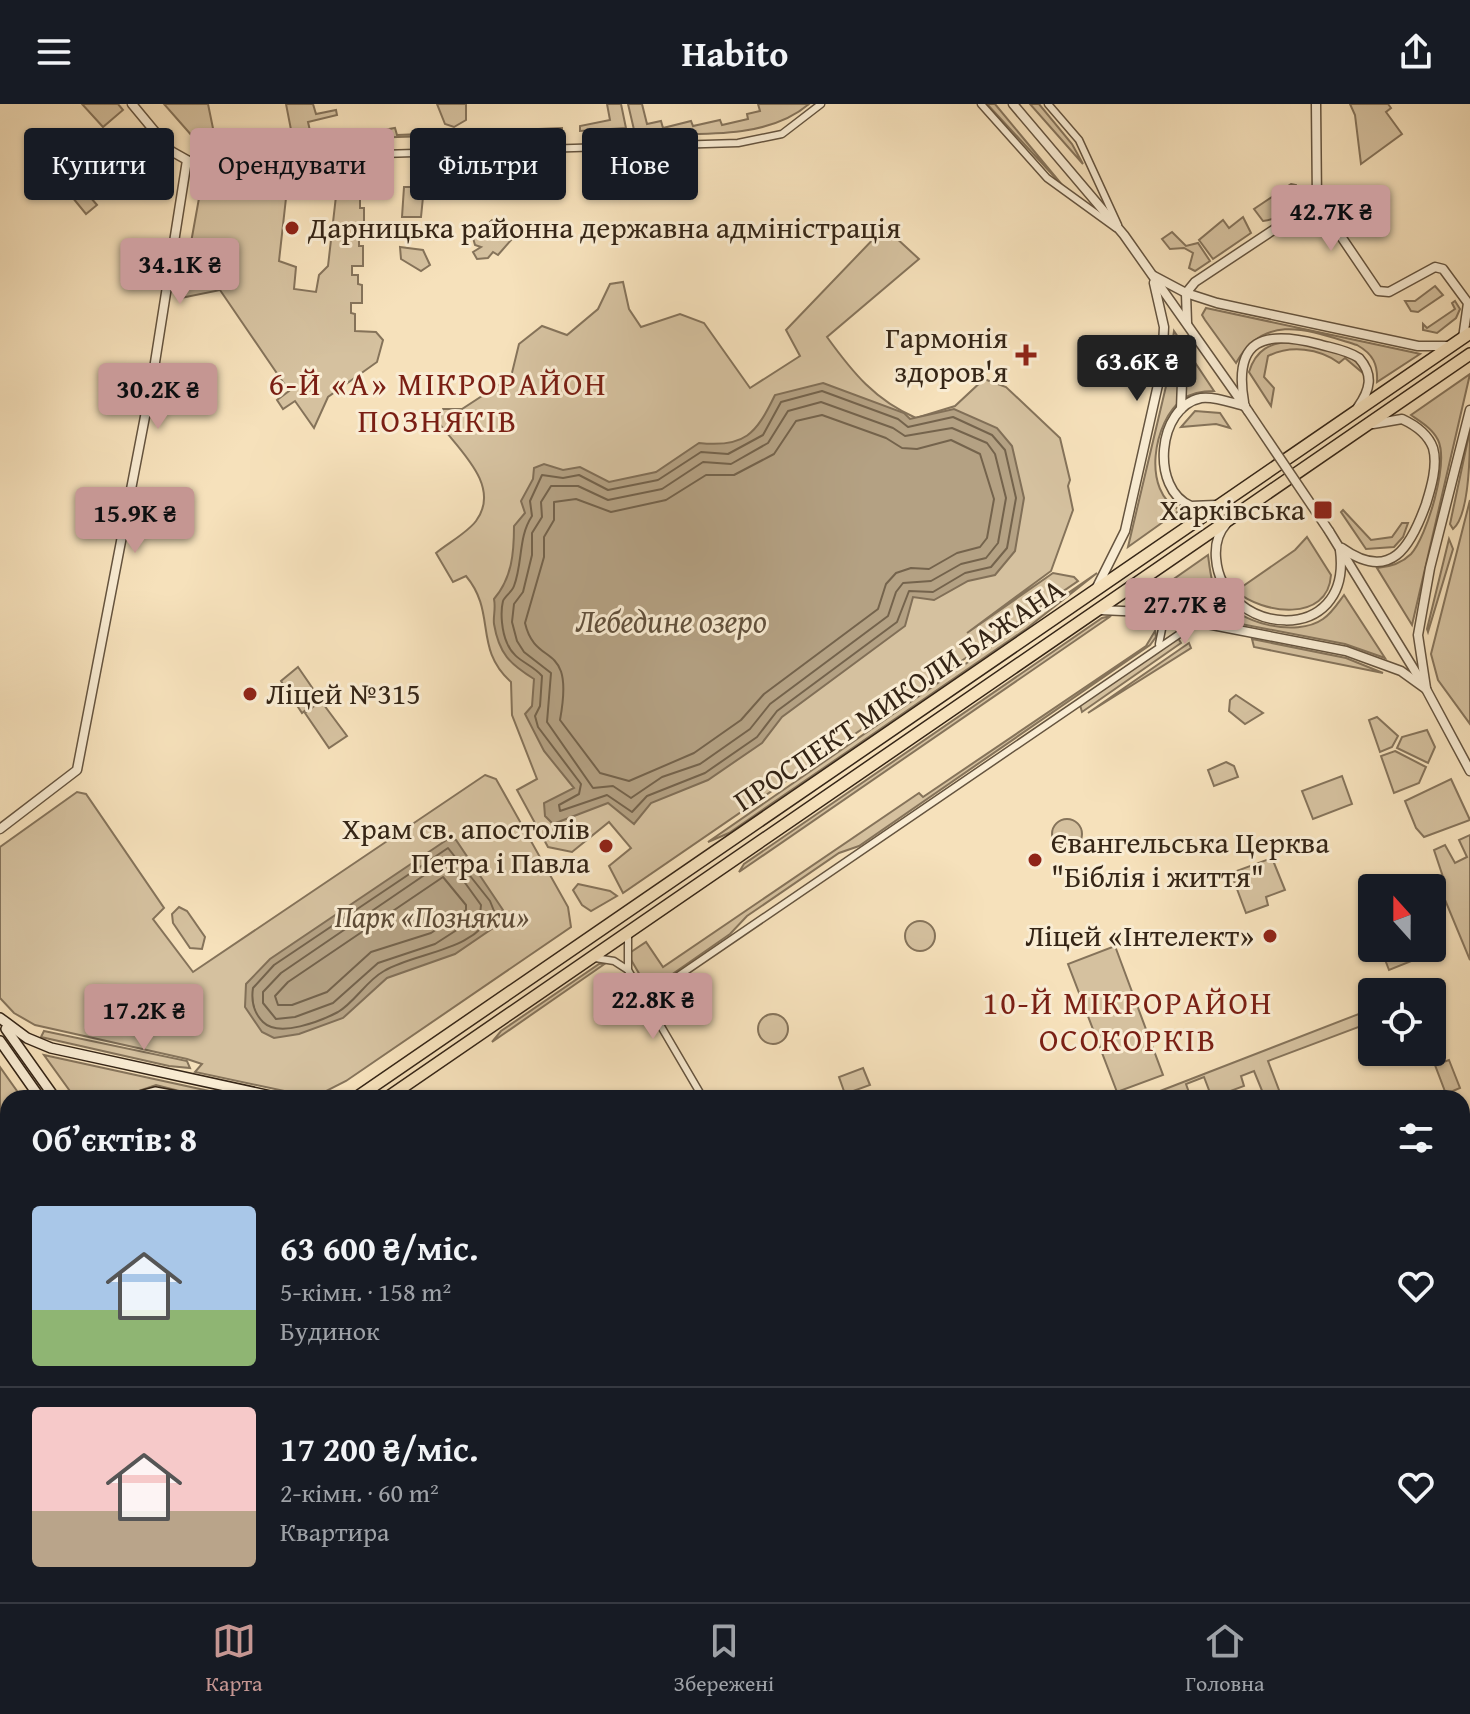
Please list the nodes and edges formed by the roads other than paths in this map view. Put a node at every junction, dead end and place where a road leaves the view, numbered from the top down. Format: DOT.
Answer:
graph roads {
  1 [pos="132,104"];
  2 [pos="821,104"];
  3 [pos="981,104"];
  4 [pos="1013,104"];
  5 [pos="1048,104"];
  6 [pos="1316,104"];
  7 [pos="187,160"];
  8 [pos="1317,201"];
  9 [pos="1121,232"];
  10 [pos="1151,274"];
  11 [pos="1466,292"];
  12 [pos="1186,293"];
  13 [pos="1187,325"];
  14 [pos="1466,335"];
  15 [pos="1450,346"];
  16 [pos="1470,354"];
  17 [pos="1158,382"];
  18 [pos="1181,409"];
  19 [pos="1246,409"];
  20 [pos="1470,410"];
  21 [pos="1355,411"];
  22 [pos="1364,426"];
  23 [pos="1221,504"];
  24 [pos="1230,519"];
  25 [pos="1339,545"];
  26 [pos="1096,589"];
  27 [pos="1095,611"];
  28 [pos="1145,612"];
  29 [pos="1197,622"];
  30 [pos="1159,645"];
  31 [pos="1426,689"];
  32 [pos="1470,771"];
  33 [pos="0,829"];
  34 [pos="629,932"];
  35 [pos="591,958"];
  36 [pos="628,970"];
  37 [pos="646,998"];
  38 [pos="0,1019"];
  39 [pos="0,1041"];
  40 [pos="34,1090"];
  41 [pos="49,1090"];
  42 [pos="243,1090"];
  43 [pos="367,1090"];
  44 [pos="399,1090"];
  45 [pos="698,1090"];
  1 -- 7 [label="street"];
  2 -- 7 [label="street"];
  3 -- 9 [label="street"];
  4 -- 9 [label="street"];
  5 -- 9 [label="street"];
  6 -- 8 [label="street"];
  7 -- 33 [label="street"];
  8 -- 11 [label="street"];
  8 -- 12 [label="street"];
  9 -- 10 [label="street"];
  10 -- 12 [label="street"];
  10 -- 13 [label="street"];
  10 -- 17 [label="street"];
  11 -- 14 [label="street"];
  12 -- 13 [label="street"];
  12 -- 15 [label="street"];
  13 -- 19 [label="street"];
  14 -- 15 [label="highway, ПРОСПЕКТ МИКОЛИ БАЖАНА"];
  15 -- 21 [label="highway, ПРОСПЕКТ МИКОЛИ БАЖАНА"];
  16 -- 22 [label="highway, ПРОСПЕКТ МИКОЛИ БАЖАНА"];
  17 -- 18 [label="street"];
  17 -- 26 [label="street"];
  18 -- 19 [label="street"];
  18 -- 23 [label="street"];
  19 -- 21 [label="street"];
  19 -- 25 [label="street, bridge"];
  20 -- 31 [label="street"];
  21 -- 23 [label="highway, ПРОСПЕКТ МИКОЛИ БАЖАНА"];
  22 -- 24 [label="highway, ПРОСПЕКТ МИКОЛИ БАЖАНА"];
  22 -- 25 [label="street"];
  23 -- 26 [label="highway, ПРОСПЕКТ МИКОЛИ БАЖАНА"];
  24 -- 25 [label="street"];
  24 -- 27 [label="highway, ПРОСПЕКТ МИКОЛИ БАЖАНА"];
  25 -- 31 [label="street"];
  26 -- 43 [label="highway, ПРОСПЕКТ МИКОЛИ БАЖАНА"];
  27 -- 28 [label="street"];
  27 -- 34 [label="highway, ПРОСПЕКТ МИКОЛИ БАЖАНА"];
  28 -- 29 [label="street"];
  28 -- 30 [label="street"];
  29 -- 30 [label="street"];
  29 -- 31 [label="street"];
  30 -- 37 [label="street"];
  31 -- 32 [label="street"];
  34 -- 35 [label="highway, ПРОСПЕКТ МИКОЛИ БАЖАНА"];
  34 -- 36 [label="street"];
  35 -- 36 [label="street"];
  35 -- 44 [label="highway, ПРОСПЕКТ МИКОЛИ БАЖАНА"];
  36 -- 37 [label="street"];
  37 -- 45 [label="street"];
  38 -- 41 [label="main road"];
  38 -- 42 [label="main road"];
  39 -- 40 [label="main road"];
}
